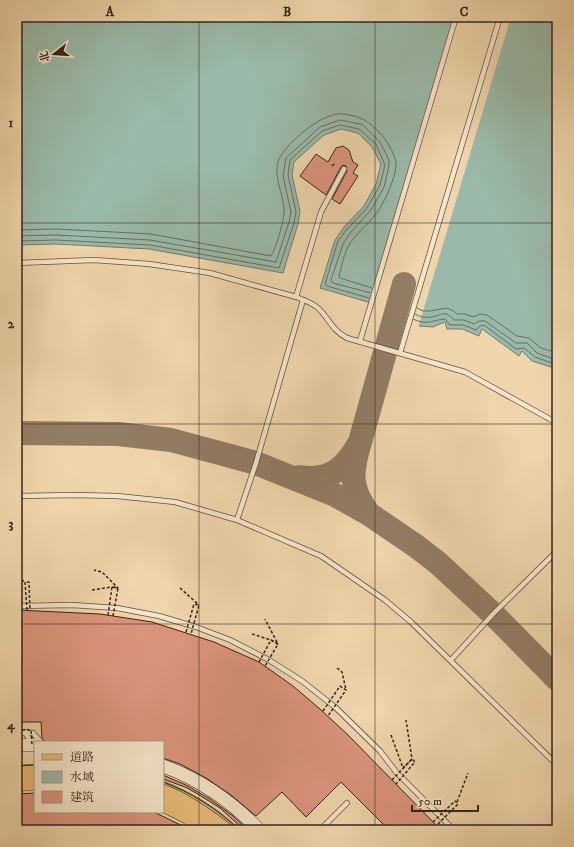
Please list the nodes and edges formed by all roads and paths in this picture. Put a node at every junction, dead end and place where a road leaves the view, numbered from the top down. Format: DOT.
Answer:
graph roads {
  1 [pos="456,17"];
  2 [pos="500,17"];
  3 [pos="335,162"];
  4 [pos="332,166"];
  5 [pos="344,169"];
  6 [pos="17,263"];
  7 [pos="296,297"];
  8 [pos="303,300"];
  9 [pos="360,341"];
  10 [pos="400,353"];
  11 [pos="557,423"];
  12 [pos="17,496"];
  13 [pos="237,520"];
  14 [pos="557,551"];
  15 [pos="94,570"];
  16 [pos="17,577"];
  17 [pos="26,582"];
  18 [pos="112,587"];
  19 [pos="118,588"];
  20 [pos="180,588"];
  21 [pos="92,590"];
  22 [pos="199,605"];
  23 [pos="17,606"];
  24 [pos="26,610"];
  25 [pos="30,611"];
  26 [pos="108,615"];
  27 [pos="113,616"];
  28 [pos="265,619"];
  29 [pos="186,632"];
  30 [pos="191,634"];
  31 [pos="252,634"];
  32 [pos="271,640"];
  33 [pos="278,644"];
  34 [pos="451,660"];
  35 [pos="259,662"];
  36 [pos="265,666"];
  37 [pos="337,668"];
  38 [pos="346,690"];
  39 [pos="323,711"];
  40 [pos="328,716"];
  41 [pos="406,720"];
  42 [pos="17,731"];
  43 [pos="391,735"];
  44 [pos="34,741"];
  45 [pos="34,743"];
  46 [pos="17,745"];
  47 [pos="34,746"];
  48 [pos="34,747"];
  49 [pos="17,751"];
  50 [pos="412,759"];
  51 [pos="557,765"];
  52 [pos="164,766"];
  53 [pos="403,768"];
  54 [pos="34,772"];
  55 [pos="17,773"];
  56 [pos="164,773"];
  57 [pos="468,773"];
  58 [pos="392,780"];
  59 [pos="34,782"];
  60 [pos="17,784"];
  61 [pos="396,784"];
  62 [pos="164,792"];
  63 [pos="456,802"];
  64 [pos="347,803"];
  65 [pos="164,804"];
  66 [pos="433,822"];
  67 [pos="437,825"];
  68 [pos="207,830"];
  69 [pos="225,830"];
  70 [pos="251,830"];
  71 [pos="259,830"];
  72 [pos="320,830"];
  73 [pos="454,830"];
  1 -- 9 [label="lane"];
  2 -- 10 [label="lane"];
  3 -- 4 [label="path"];
  5 -- 7 [label="lane"];
  6 -- 7 [label="lane"];
  7 -- 8 [label="lane"];
  8 -- 9 [label="lane"];
  8 -- 13 [label="lane"];
  9 -- 10 [label="lane"];
  10 -- 11 [label="lane"];
  12 -- 13 [label="lane"];
  13 -- 34 [label="lane"];
  14 -- 34 [label="lane"];
  15 -- 19 [label="path"];
  16 -- 17 [label="path"];
  17 -- 24 [label="path, bridge"];
  17 -- 25 [label="path, bridge"];
  18 -- 19 [label="path, bridge"];
  18 -- 21 [label="path"];
  18 -- 26 [label="path, bridge"];
  19 -- 27 [label="path, bridge"];
  20 -- 22 [label="path"];
  22 -- 29 [label="path, bridge"];
  22 -- 30 [label="path, bridge"];
  23 -- 73 [label="lane"];
  28 -- 33 [label="path"];
  31 -- 32 [label="path"];
  32 -- 33 [label="path, bridge"];
  32 -- 35 [label="path, bridge"];
  33 -- 36 [label="path, bridge"];
  34 -- 51 [label="lane"];
  37 -- 38 [label="path"];
  38 -- 39 [label="path, bridge"];
  38 -- 40 [label="path, bridge"];
  41 -- 50 [label="path"];
  42 -- 44 [label="path, bridge"];
  42 -- 45 [label="lane"];
  43 -- 53 [label="path"];
  46 -- 47 [label="street"];
  48 -- 49 [label="street"];
  50 -- 53 [label="path, bridge"];
  50 -- 61 [label="path, bridge"];
  52 -- 71 [label="street"];
  53 -- 58 [label="path, bridge"];
  54 -- 55 [label="main road"];
  56 -- 70 [label="street"];
  57 -- 63 [label="path"];
  59 -- 60 [label="main road"];
  62 -- 69 [label="main road"];
  63 -- 66 [label="path, bridge"];
  63 -- 67 [label="path, bridge"];
  64 -- 72 [label="lane"];
  65 -- 68 [label="main road"];
}
